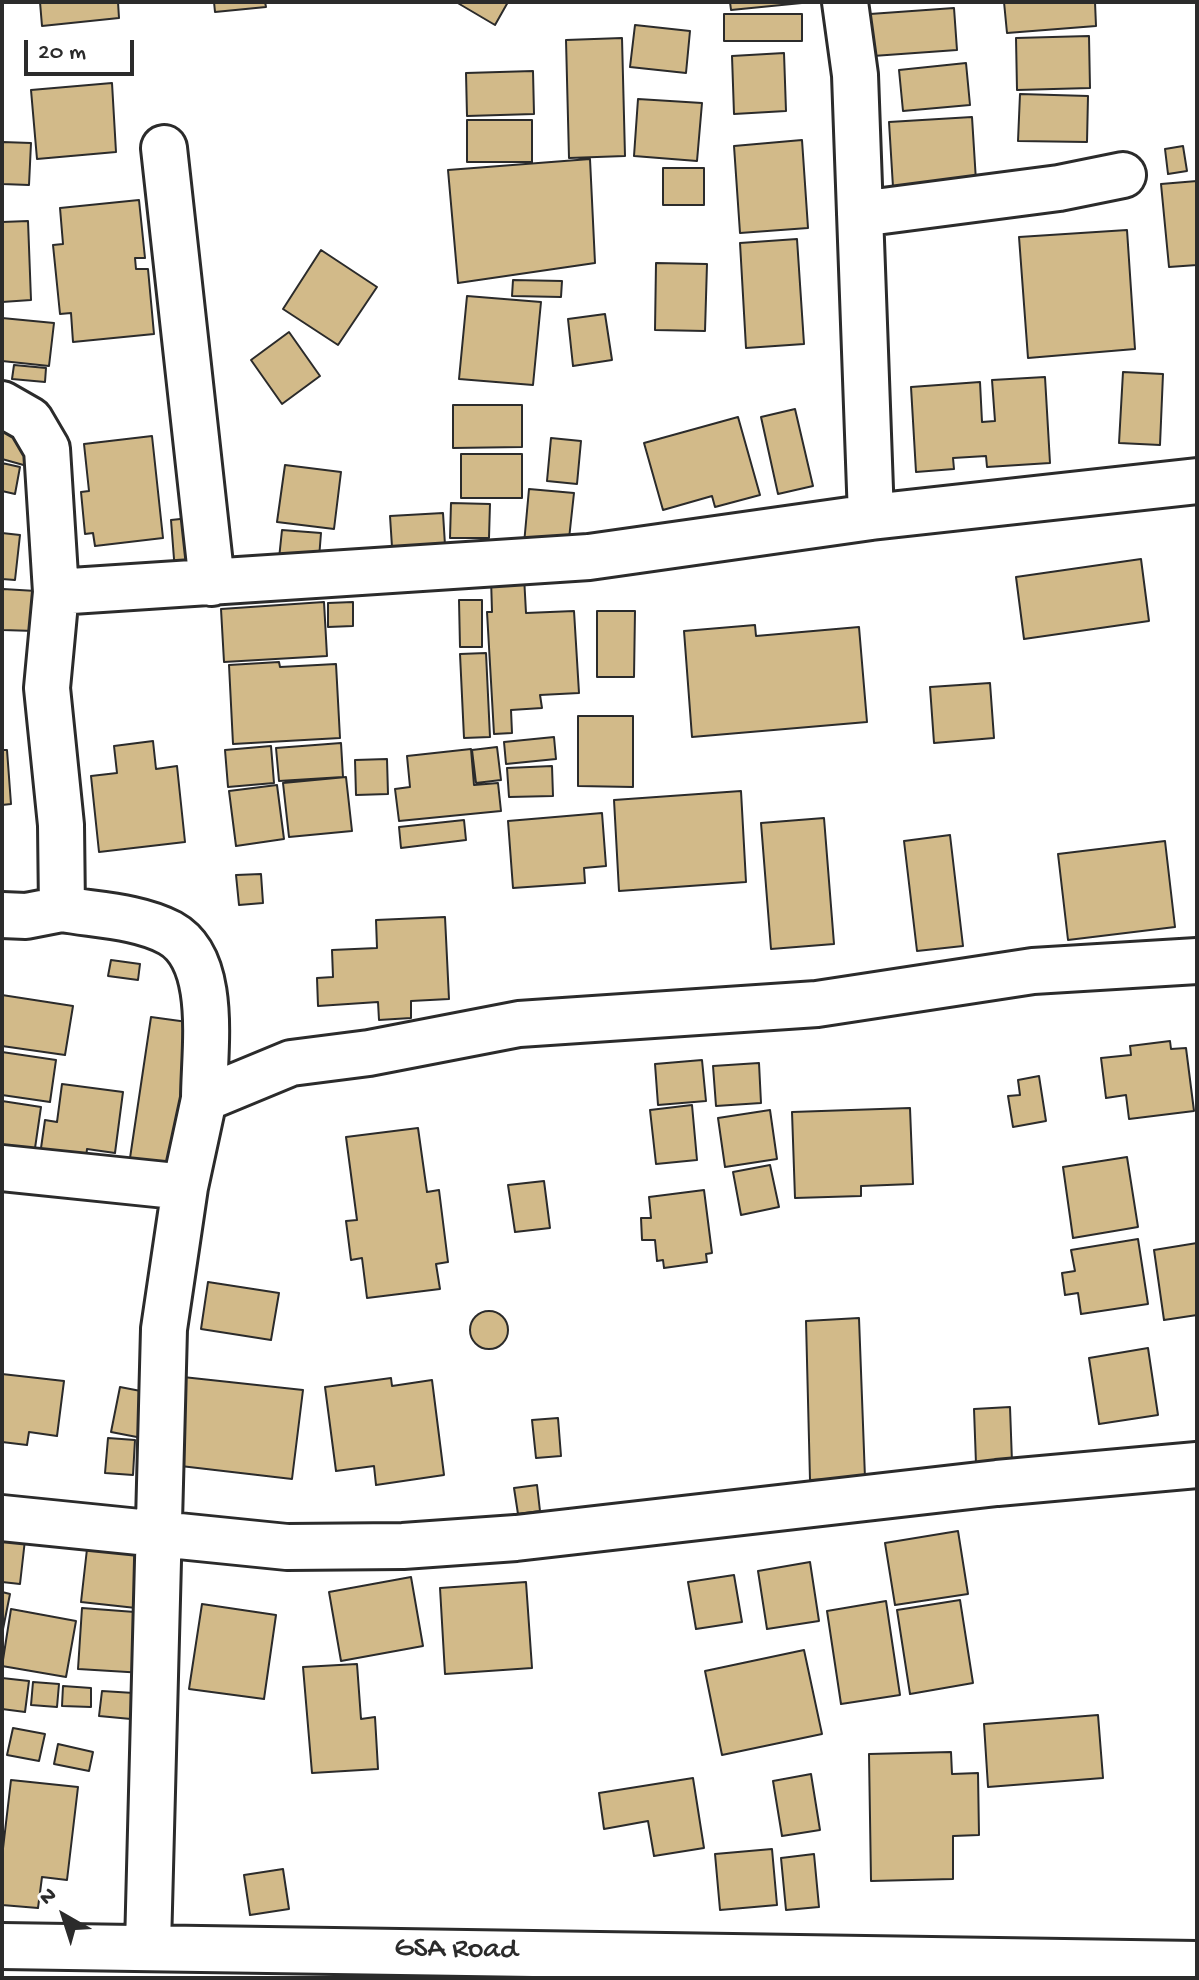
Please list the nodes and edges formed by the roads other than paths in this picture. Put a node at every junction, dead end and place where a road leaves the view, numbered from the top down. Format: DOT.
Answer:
graph roads {
  1 [pos="845,2"];
  2 [pos="164,148"];
  3 [pos="1123,175"];
  4 [pos="860,214"];
  5 [pos="2,404"];
  6 [pos="1197,481"];
  7 [pos="871,517"];
  8 [pos="212,583"];
  9 [pos="56,592"];
  10 [pos="62,909"];
  11 [pos="2,915"];
  12 [pos="1197,961"];
  13 [pos="204,1099"];
  14 [pos="2,1168"];
  15 [pos="185,1187"];
  16 [pos="1197,1465"];
  17 [pos="2,1518"];
  18 [pos="157,1532"];
  19 [pos="2,1946"];
  20 [pos="148,1946"];
  21 [pos="86,1963"];
  22 [pos="390,1964"];
  23 [pos="1197,1964"];
  24 [pos="835,1969"];
  1 -- 4 [label="street"];
  2 -- 8 [label="street"];
  3 -- 4 [label="street"];
  4 -- 7 [label="street"];
  5 -- 9 [label="street"];
  6 -- 7 [label="street"];
  7 -- 8 [label="street"];
  8 -- 9 [label="street"];
  9 -- 10 [label="street"];
  10 -- 11 [label="street"];
  10 -- 13 [label="street"];
  12 -- 13 [label="street"];
  13 -- 15 [label="street"];
  14 -- 15 [label="street"];
  15 -- 18 [label="street"];
  16 -- 18 [label="street"];
  17 -- 18 [label="street"];
  18 -- 20 [label="street"];
  19 -- 21 [label="street, GSA Road"];
  20 -- 21 [label="street, GSA Road"];
  20 -- 22 [label="street, GSA Road"];
  22 -- 24 [label="street, GSA Road"];
  23 -- 24 [label="street, GSA Road"];
}
